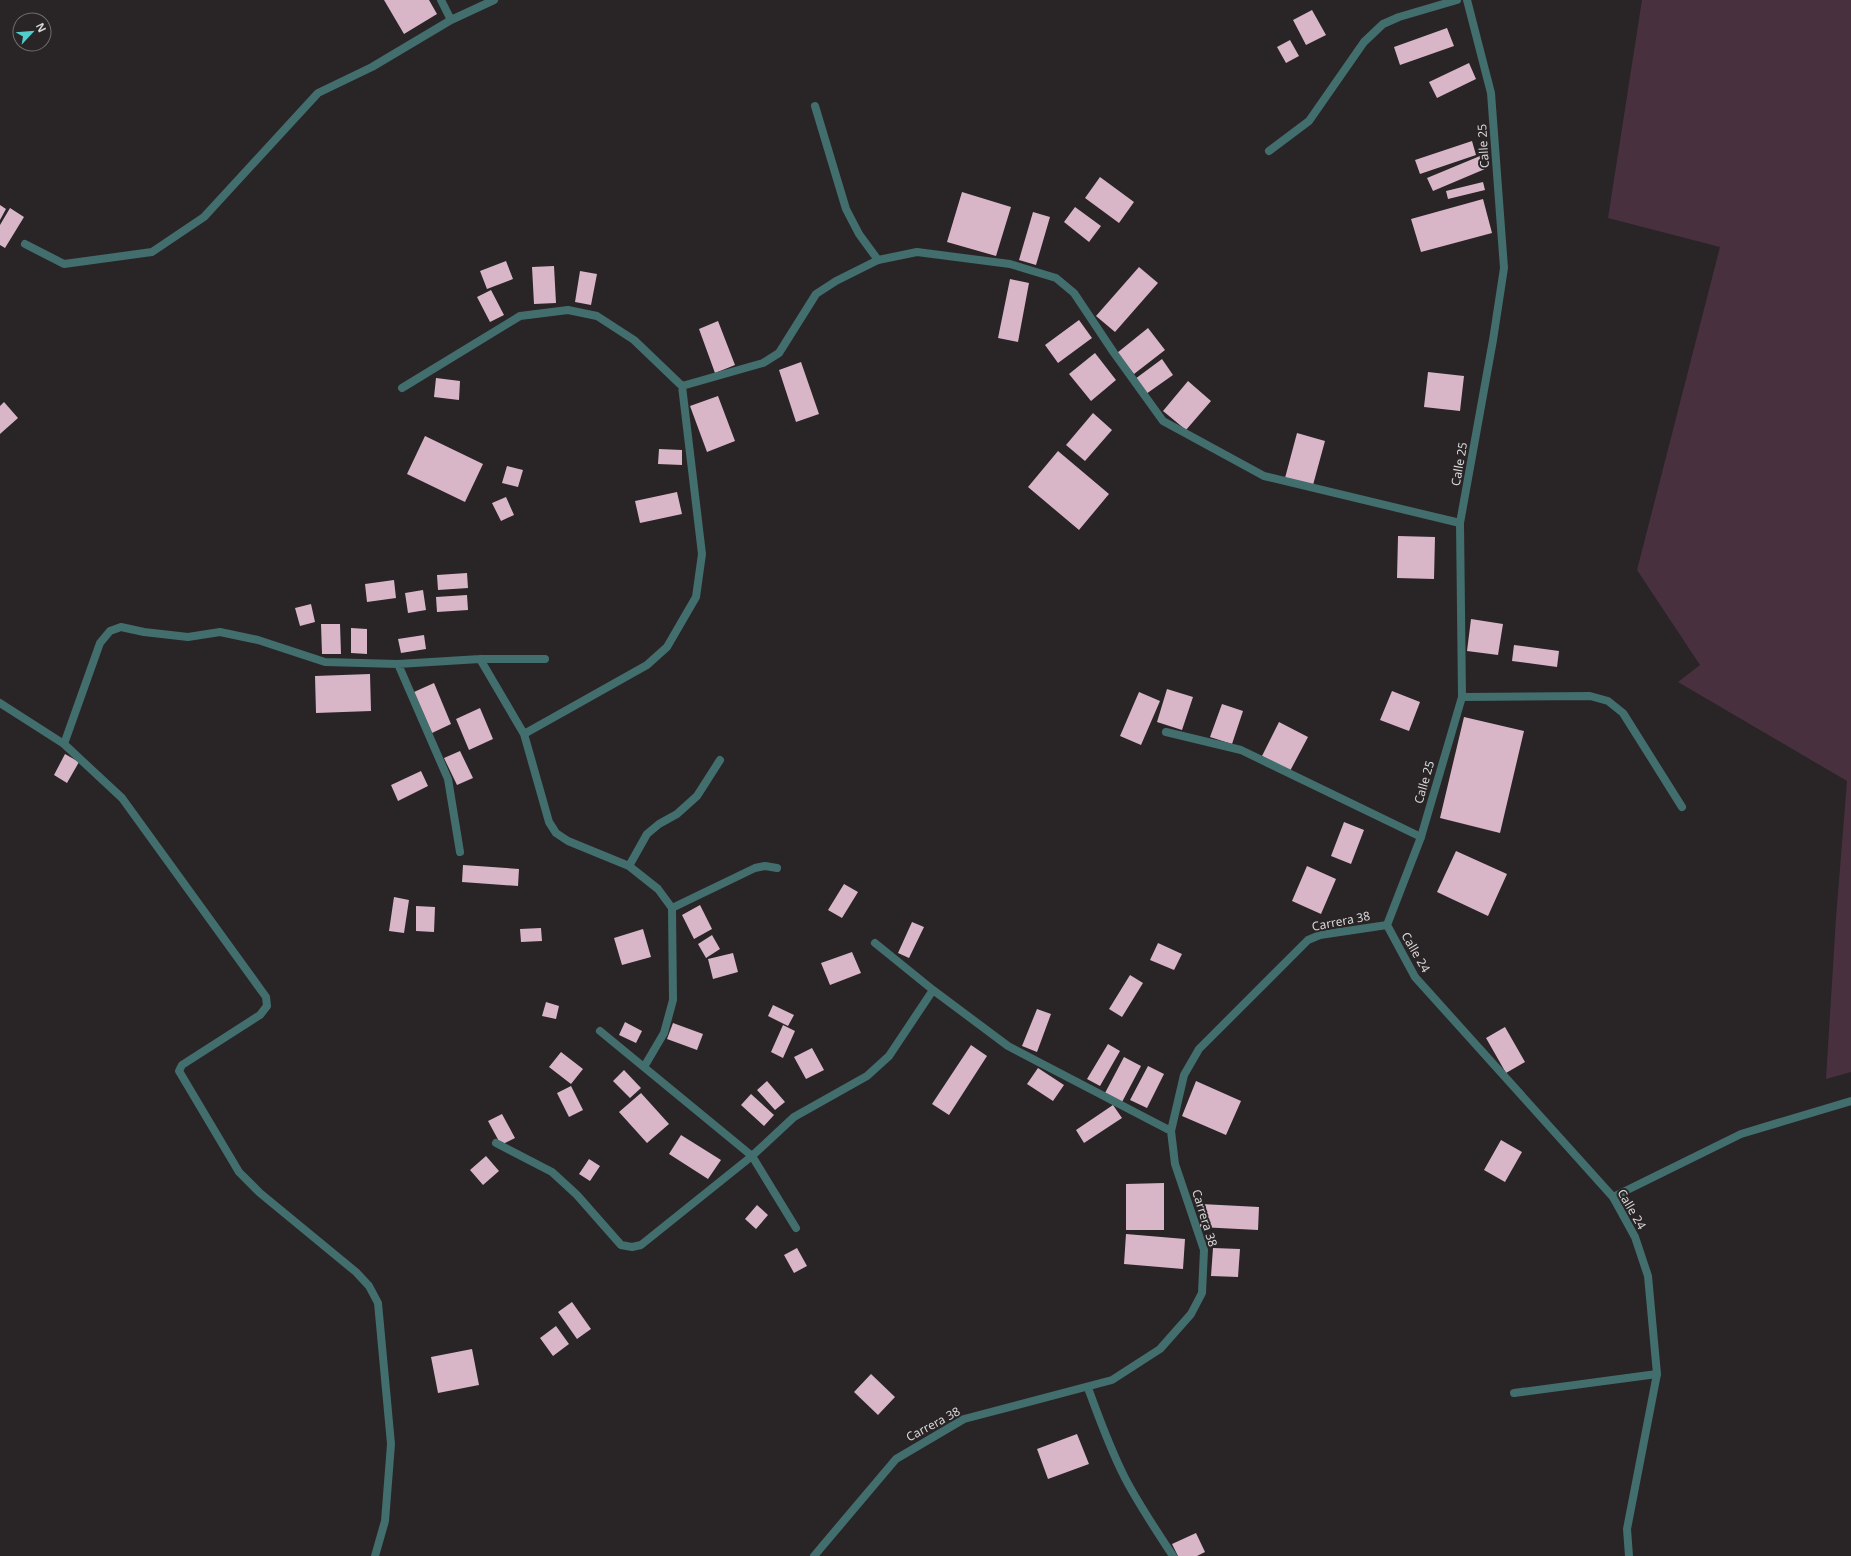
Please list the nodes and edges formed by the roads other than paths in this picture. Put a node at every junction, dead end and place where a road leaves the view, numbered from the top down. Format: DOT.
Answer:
graph roads {
  1 [pos="442,0"];
  2 [pos="494,0"];
  3 [pos="1457,0"];
  4 [pos="1467,0"];
  5 [pos="451,20"];
  6 [pos="815,106"];
  7 [pos="1269,151"];
  8 [pos="25,244"];
  9 [pos="878,260"];
  10 [pos="682,386"];
  11 [pos="402,388"];
  12 [pos="1460,523"];
  13 [pos="480,659"];
  14 [pos="545,659"];
  15 [pos="398,664"];
  16 [pos="1462,697"];
  17 [pos="0,703"];
  18 [pos="1166,732"];
  19 [pos="524,734"];
  20 [pos="64,744"];
  21 [pos="720,760"];
  22 [pos="1682,806"];
  23 [pos="1421,837"];
  24 [pos="460,852"];
  25 [pos="629,866"];
  26 [pos="777,868"];
  27 [pos="672,908"];
  28 [pos="1387,925"];
  29 [pos="875,943"];
  30 [pos="933,990"];
  31 [pos="600,1031"];
  32 [pos="644,1067"];
  33 [pos="1851,1101"];
  34 [pos="1171,1131"];
  35 [pos="496,1143"];
  36 [pos="752,1156"];
  37 [pos="1613,1197"];
  38 [pos="796,1228"];
  39 [pos="1657,1374"];
  40 [pos="1088,1388"];
  41 [pos="1514,1393"];
  42 [pos="375,1556"];
  43 [pos="814,1556"];
  44 [pos="1173,1556"];
  45 [pos="1629,1556"];
  1 -- 5 [label="street"];
  2 -- 5 [label="street"];
  3 -- 7 [label="street"];
  4 -- 12 [label="street, Calle 25"];
  5 -- 8 [label="street"];
  6 -- 9 [label="street"];
  9 -- 10 [label="street"];
  9 -- 12 [label="street"];
  10 -- 11 [label="street"];
  10 -- 19 [label="street"];
  12 -- 16 [label="street, Calle 25"];
  13 -- 14 [label="street"];
  13 -- 15 [label="street"];
  13 -- 19 [label="street"];
  15 -- 20 [label="street"];
  15 -- 24 [label="street"];
  16 -- 22 [label="street"];
  16 -- 23 [label="street, Calle 25"];
  17 -- 20 [label="street"];
  18 -- 23 [label="street"];
  19 -- 25 [label="street"];
  20 -- 42 [label="street"];
  21 -- 25 [label="street"];
  23 -- 28 [label="street, Calle 25"];
  25 -- 27 [label="street"];
  26 -- 27 [label="street"];
  27 -- 32 [label="street"];
  28 -- 34 [label="street, Carrera 38"];
  28 -- 37 [label="street, Calle 24"];
  29 -- 30 [label="street"];
  30 -- 34 [label="street"];
  30 -- 36 [label="street"];
  31 -- 32 [label="street"];
  32 -- 36 [label="street"];
  33 -- 37 [label="street"];
  34 -- 40 [label="street, Carrera 38"];
  35 -- 36 [label="street"];
  36 -- 38 [label="street"];
  37 -- 39 [label="street, Calle 24"];
  39 -- 41 [label="street"];
  39 -- 45 [label="street, Calle 24"];
  40 -- 43 [label="street, Carrera 38"];
  40 -- 44 [label="street"];
}
